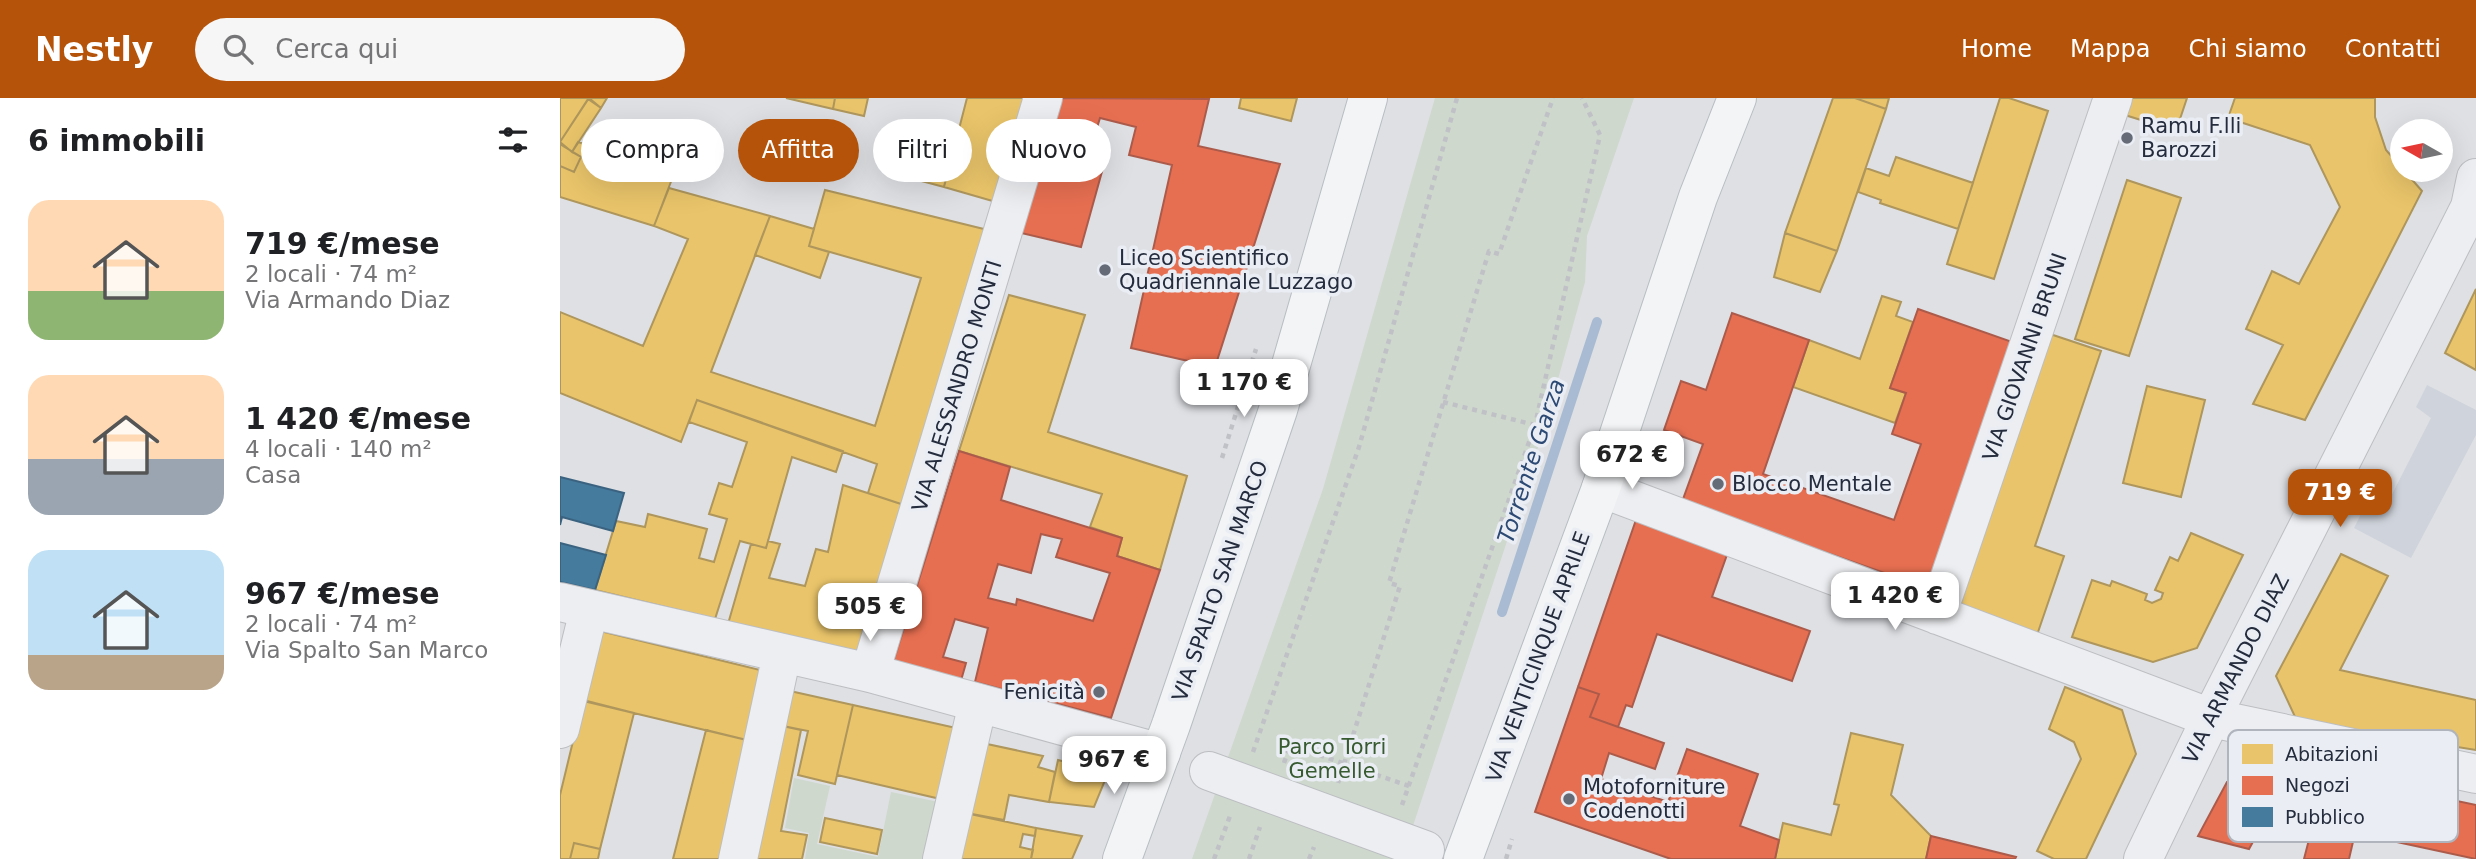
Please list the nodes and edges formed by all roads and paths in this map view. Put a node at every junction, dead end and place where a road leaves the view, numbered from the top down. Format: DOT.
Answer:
graph roads {
  1 [pos="1043,98"];
  2 [pos="1368,98"];
  3 [pos="1457,98"];
  4 [pos="1553,98"];
  5 [pos="1582,98"];
  6 [pos="1737,98"];
  7 [pos="2113,98"];
  8 [pos="2476,178"];
  9 [pos="1443,402"];
  10 [pos="1535,425"];
  11 [pos="1601,488"];
  12 [pos="575,606"];
  13 [pos="1937,615"];
  14 [pos="782,654"];
  15 [pos="870,673"];
  16 [pos="978,703"];
  17 [pos="2211,718"];
  18 [pos="560,729"];
  19 [pos="2268,730"];
  20 [pos="1161,753"];
  21 [pos="2458,770"];
  22 [pos="2476,774"];
  23 [pos="1226,777"];
  24 [pos="1326,815"];
  25 [pos="1512,839"];
  26 [pos="1408,844"];
  27 [pos="738,859"];
  28 [pos="942,859"];
  29 [pos="1122,859"];
  30 [pos="1214,859"];
  31 [pos="1310,859"];
  32 [pos="1463,859"];
  33 [pos="1506,859"];
  34 [pos="2143,859"];
  1 -- 15 [label="street, VIA ALESSANDRO MONTI"];
  2 -- 20 [label="main road, VIA SPALTO SAN MARCO"];
  3 -- 23 [label="path"];
  4 -- 9 [label="path"];
  5 -- 10 [label="path"];
  6 -- 11 [label="main road, VIA VENTICINQUE APRILE"];
  7 -- 13 [label="street, VIA GIOVANNI BRUNI"];
  8 -- 17 [label="street, VIA ARMANDO DIAZ"];
  9 -- 10 [label="path"];
  9 -- 24 [label="path"];
  10 -- 26 [label="path"];
  11 -- 13 [label="street"];
  11 -- 32 [label="main road, VIA VENTICINQUE APRILE"];
  12 -- 14 [label="street"];
  12 -- 18 [label="street"];
  13 -- 17 [label="street"];
  14 -- 15 [label="street"];
  14 -- 27 [label="street"];
  15 -- 16 [label="street"];
  16 -- 20 [label="street"];
  16 -- 28 [label="street"];
  17 -- 19 [label="street"];
  17 -- 34 [label="street, VIA ARMANDO DIAZ"];
  20 -- 29 [label="main road, VIA SPALTO SAN MARCO"];
  21 -- 22 [label="street"];
  23 -- 24 [label="street"];
  23 -- 30 [label="path"];
  24 -- 26 [label="street"];
  24 -- 31 [label="path"];
  25 -- 33 [label="path"];
}
